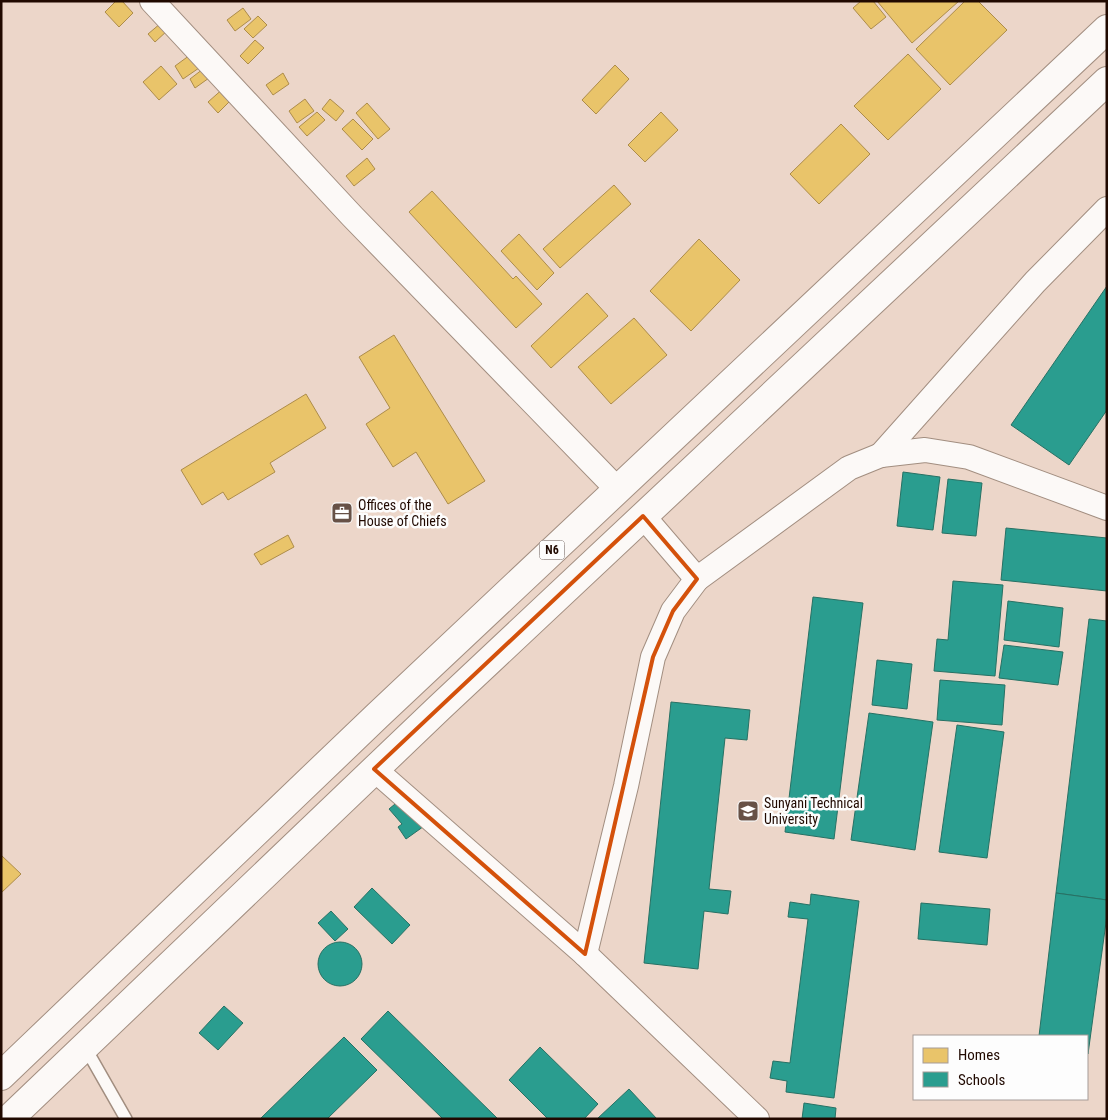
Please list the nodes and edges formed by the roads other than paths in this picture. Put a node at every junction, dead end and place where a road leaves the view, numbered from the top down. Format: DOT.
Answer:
graph roads {
  1 [pos="152,1"];
  2 [pos="1107,29"];
  3 [pos="1107,81"];
  4 [pos="1107,209"];
  5 [pos="881,455"];
  6 [pos="617,489"];
  7 [pos="1107,508"];
  8 [pos="643,516"];
  9 [pos="697,579"];
  10 [pos="374,769"];
  11 [pos="585,954"];
  12 [pos="84,1046"];
  13 [pos="1,1076"];
  14 [pos="9,1119"];
  15 [pos="126,1119"];
  16 [pos="757,1119"];
  1 -- 6 [label="street"];
  2 -- 6 [label="main road, N6"];
  3 -- 8 [label="main road"];
  4 -- 5 [label="street"];
  5 -- 7 [label="street"];
  5 -- 9 [label="street"];
  6 -- 13 [label="main road, N6"];
  8 -- 9 [label="street"];
  8 -- 10 [label="main road"];
  9 -- 11 [label="street"];
  10 -- 11 [label="street"];
  10 -- 12 [label="main road"];
  11 -- 16 [label="street"];
  12 -- 14 [label="main road"];
  12 -- 15 [label="lane"];
}
